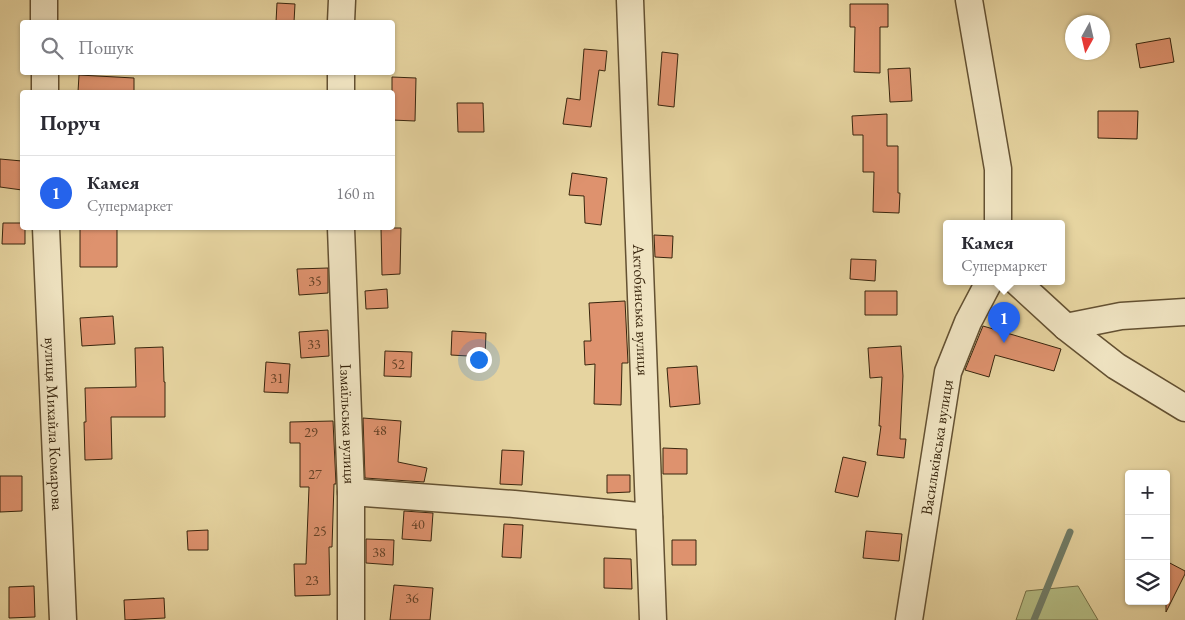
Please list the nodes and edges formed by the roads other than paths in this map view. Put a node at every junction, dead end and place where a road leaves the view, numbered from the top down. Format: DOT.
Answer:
graph roads {
  1 [pos="44,0"];
  2 [pos="342,0"];
  3 [pos="630,0"];
  4 [pos="969,0"];
  5 [pos="44,20"];
  6 [pos="341,20"];
  7 [pos="44,75"];
  8 [pos="341,75"];
  9 [pos="45,90"];
  10 [pos="341,90"];
  11 [pos="998,220"];
  12 [pos="46,230"];
  13 [pos="341,230"];
  14 [pos="987,285"];
  15 [pos="1020,285"];
  16 [pos="1185,312"];
  17 [pos="1066,328"];
  18 [pos="1185,408"];
  19 [pos="351,492"];
  20 [pos="649,517"];
  21 [pos="63,620"];
  22 [pos="351,620"];
  23 [pos="653,620"];
  24 [pos="909,620"];
  1 -- 5 [label="street"];
  2 -- 6 [label="street"];
  3 -- 20 [label="street, Актобинська вулиця"];
  4 -- 11 [label="street"];
  7 -- 9 [label="street"];
  8 -- 10 [label="street"];
  12 -- 21 [label="street, вулиця Михайла Комарова"];
  13 -- 19 [label="street, Ізмаїльська вулиця"];
  14 -- 24 [label="street, Васильківська вулиця"];
  15 -- 17 [label="street"];
  16 -- 17 [label="street"];
  17 -- 18 [label="street"];
  19 -- 20 [label="street"];
  19 -- 22 [label="street, Ізмаїльська вулиця"];
  20 -- 23 [label="street, Актобинська вулиця"];
}
